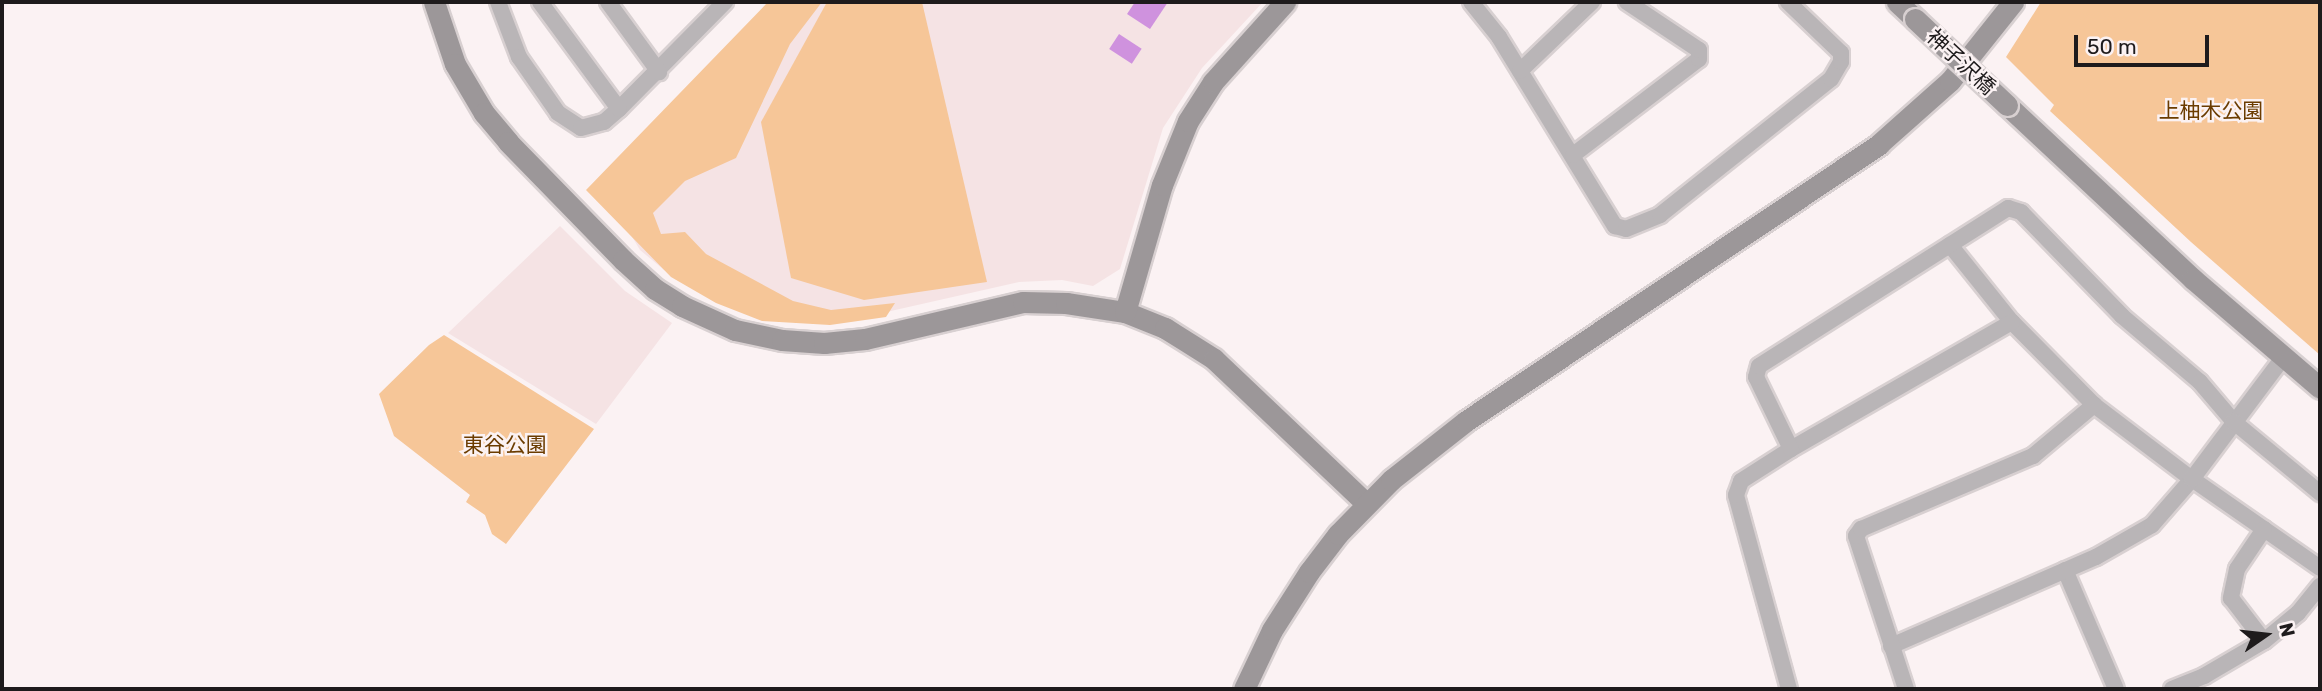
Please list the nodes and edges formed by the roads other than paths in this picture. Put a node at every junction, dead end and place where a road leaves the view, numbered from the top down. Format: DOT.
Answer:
graph roads {
  1 [pos="434,2"];
  2 [pos="498,2"];
  3 [pos="540,2"];
  4 [pos="608,2"];
  5 [pos="725,2"];
  6 [pos="1285,2"];
  7 [pos="1592,2"];
  8 [pos="1627,2"];
  9 [pos="1788,2"];
  10 [pos="1897,2"];
  11 [pos="2013,2"];
  12 [pos="1473,3"];
  13 [pos="1520,71"];
  14 [pos="659,72"];
  15 [pos="619,109"];
  16 [pos="1573,155"];
  17 [pos="1950,245"];
  18 [pos="1125,312"];
  19 [pos="2012,322"];
  20 [pos="2283,358"];
  21 [pos="2320,388"];
  22 [pos="2094,405"];
  23 [pos="2234,422"];
  24 [pos="1791,449"];
  25 [pos="2192,479"];
  26 [pos="2320,494"];
  27 [pos="1366,503"];
  28 [pos="2264,529"];
  29 [pos="2320,568"];
  30 [pos="2065,570"];
  31 [pos="2320,586"];
  32 [pos="2264,641"];
  33 [pos="1891,646"];
  34 [pos="1244,689"];
  35 [pos="1789,689"];
  36 [pos="1906,689"];
  37 [pos="2116,689"];
  38 [pos="2172,689"];
  1 -- 18 [label="street"];
  2 -- 15 [label="street"];
  3 -- 15 [label="street"];
  4 -- 14 [label="street"];
  5 -- 14 [label="street"];
  6 -- 18 [label="street"];
  7 -- 13 [label="street"];
  8 -- 16 [label="street"];
  9 -- 16 [label="street"];
  10 -- 20 [label="street, 神子沢橋, bridge"];
  11 -- 27 [label="street"];
  12 -- 13 [label="street"];
  13 -- 16 [label="street"];
  14 -- 15 [label="street"];
  17 -- 19 [label="street"];
  17 -- 23 [label="street"];
  17 -- 24 [label="street"];
  18 -- 27 [label="street"];
  19 -- 22 [label="street"];
  19 -- 24 [label="street"];
  20 -- 21 [label="street, 神子沢橋"];
  20 -- 23 [label="street"];
  22 -- 25 [label="street"];
  22 -- 33 [label="street"];
  23 -- 25 [label="street"];
  23 -- 26 [label="street"];
  24 -- 35 [label="street"];
  25 -- 28 [label="street"];
  25 -- 30 [label="street"];
  27 -- 34 [label="street"];
  28 -- 29 [label="street"];
  28 -- 32 [label="street"];
  30 -- 33 [label="street"];
  30 -- 37 [label="street"];
  31 -- 32 [label="street"];
  32 -- 38 [label="street"];
  33 -- 36 [label="street"];
}
